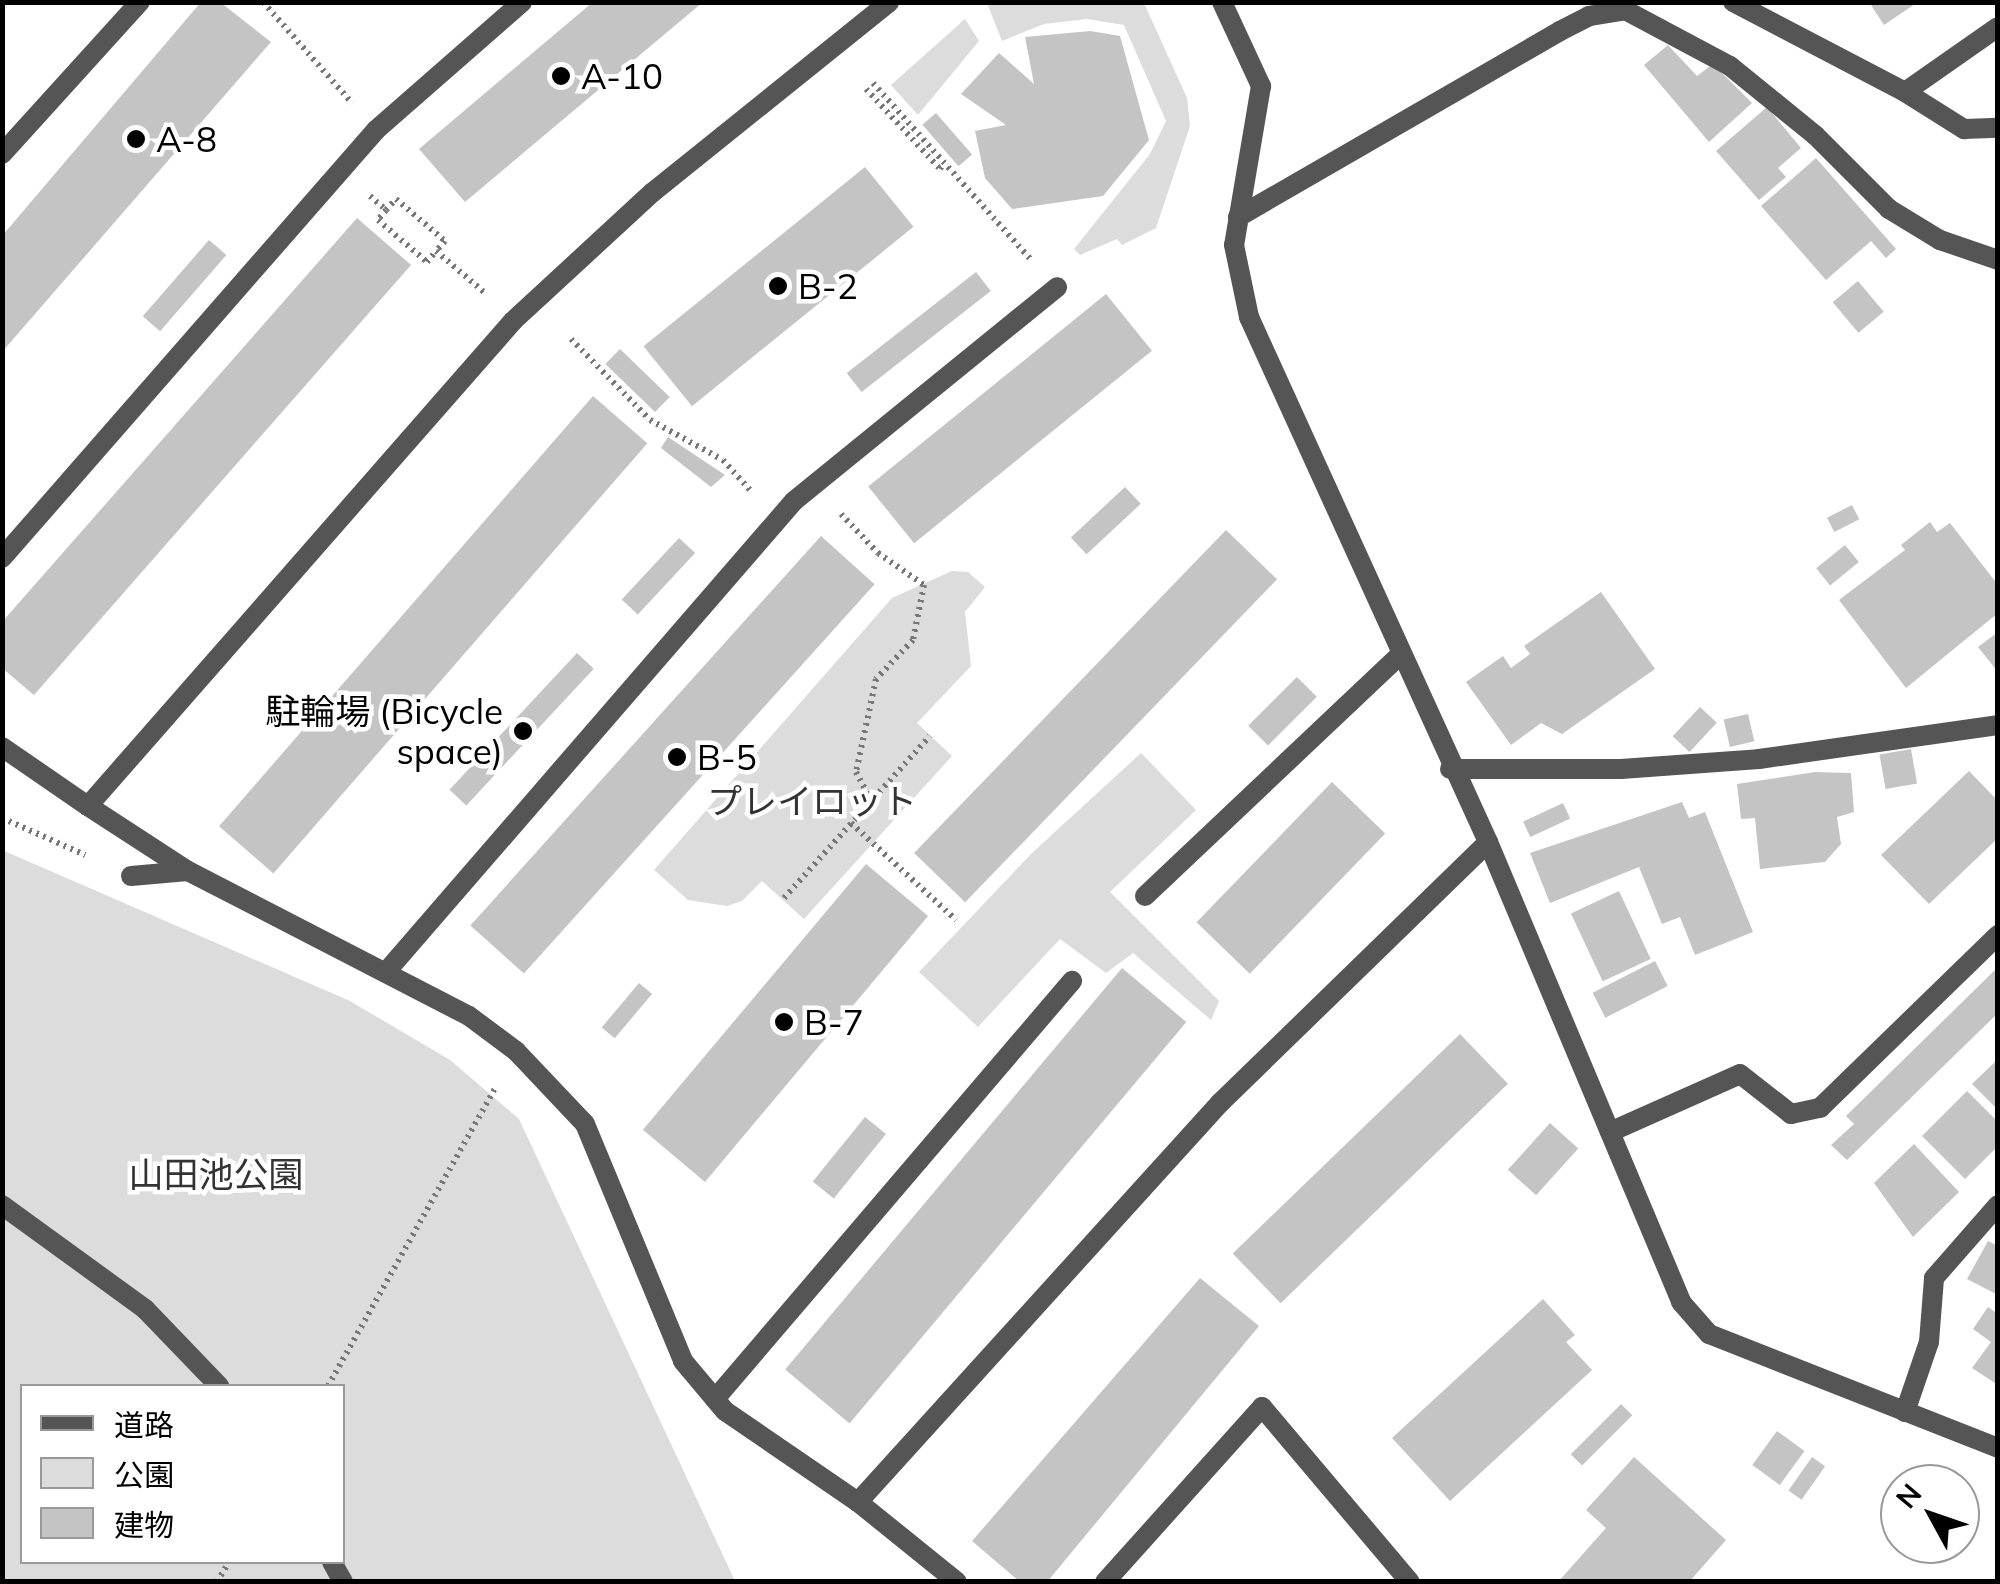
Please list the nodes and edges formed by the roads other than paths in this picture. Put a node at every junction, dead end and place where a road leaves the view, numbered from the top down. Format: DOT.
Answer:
graph roads {
  1 [pos="140,2"];
  2 [pos="522,2"];
  3 [pos="889,2"];
  4 [pos="1222,2"];
  5 [pos="1732,2"];
  6 [pos="1998,27"];
  7 [pos="1905,92"];
  8 [pos="1998,128"];
  9 [pos="2,154"];
  10 [pos="1238,218"];
  11 [pos="1998,260"];
  12 [pos="1057,287"];
  13 [pos="2,558"];
  14 [pos="1401,654"];
  15 [pos="1998,724"];
  16 [pos="2,747"];
  17 [pos="1450,769"];
  18 [pos="88,806"];
  19 [pos="1488,842"];
  20 [pos="188,871"];
  21 [pos="131,876"];
  22 [pos="1145,896"];
  23 [pos="1998,935"];
  24 [pos="386,972"];
  25 [pos="1072,981"];
  26 [pos="1610,1132"];
  27 [pos="2,1205"];
  28 [pos="1998,1205"];
  29 [pos="217,1384"];
  30 [pos="715,1399"];
  31 [pos="1905,1412"];
  32 [pos="1998,1448"];
  33 [pos="858,1502"];
  34 [pos="957,1582"];
  35 [pos="1106,1582"];
  36 [pos="1410,1582"];
  1 -- 9 [label="street"];
  2 -- 13 [label="street"];
  3 -- 18 [label="street"];
  4 -- 10 [label="street"];
  5 -- 7 [label="street"];
  6 -- 7 [label="street"];
  7 -- 8 [label="street"];
  10 -- 11 [label="street"];
  10 -- 14 [label="street"];
  12 -- 24 [label="street"];
  14 -- 17 [label="street"];
  14 -- 22 [label="street"];
  15 -- 17 [label="street"];
  16 -- 18 [label="street"];
  17 -- 19 [label="street"];
  18 -- 20 [label="street"];
  19 -- 26 [label="street"];
  19 -- 33 [label="street"];
  20 -- 21 [label="street"];
  20 -- 24 [label="street"];
  23 -- 26 [label="street"];
  24 -- 30 [label="street"];
  25 -- 30 [label="street"];
  26 -- 31 [label="street"];
  27 -- 29 [label="street"];
  28 -- 31 [label="street"];
  30 -- 33 [label="street"];
  31 -- 32 [label="street"];
  33 -- 34 [label="street"];
  35 -- 36 [label="street"];
}
